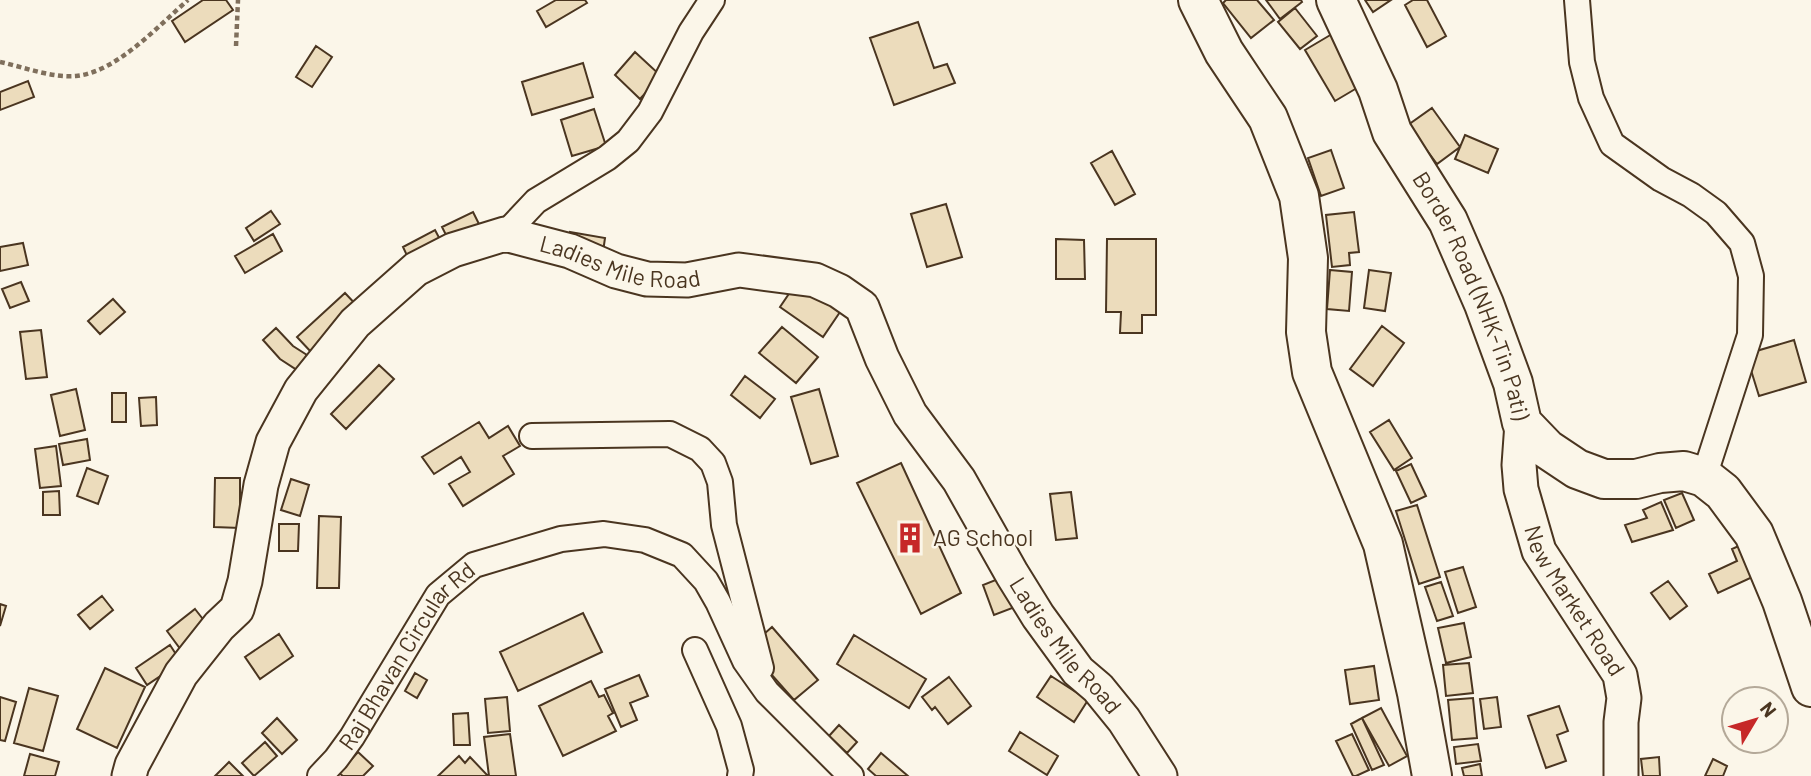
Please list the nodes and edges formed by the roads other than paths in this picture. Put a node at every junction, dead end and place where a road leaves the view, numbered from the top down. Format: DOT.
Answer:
graph roads {
  1 [pos="712,0"];
  2 [pos="1198,0"];
  3 [pos="1336,0"];
  4 [pos="1577,0"];
  5 [pos="505,234"];
  6 [pos="1522,423"];
  7 [pos="532,436"];
  8 [pos="1704,477"];
  9 [pos="695,650"];
  10 [pos="1811,687"];
  11 [pos="767,692"];
  12 [pos="130,776"];
  13 [pos="320,776"];
  14 [pos="740,776"];
  15 [pos="850,776"];
  16 [pos="1160,776"];
  17 [pos="1432,776"];
  18 [pos="1621,776"];
  1 -- 5 [label="street"];
  2 -- 17 [label="main road"];
  3 -- 6 [label="main road, Border Road (NHK-Tin Pati)"];
  4 -- 8 [label="street"];
  5 -- 12 [label="street, Ladies Mile Road"];
  5 -- 16 [label="street, Ladies Mile Road"];
  6 -- 8 [label="main road, Border Road (NHK-Tin Pati)"];
  6 -- 18 [label="street, New Market Road"];
  7 -- 11 [label="street"];
  8 -- 10 [label="main road"];
  9 -- 14 [label="street"];
  11 -- 13 [label="street, Raj Bhavan Circular Rd"];
  11 -- 15 [label="street, Raj Bhavan Circular Rd"];
}
